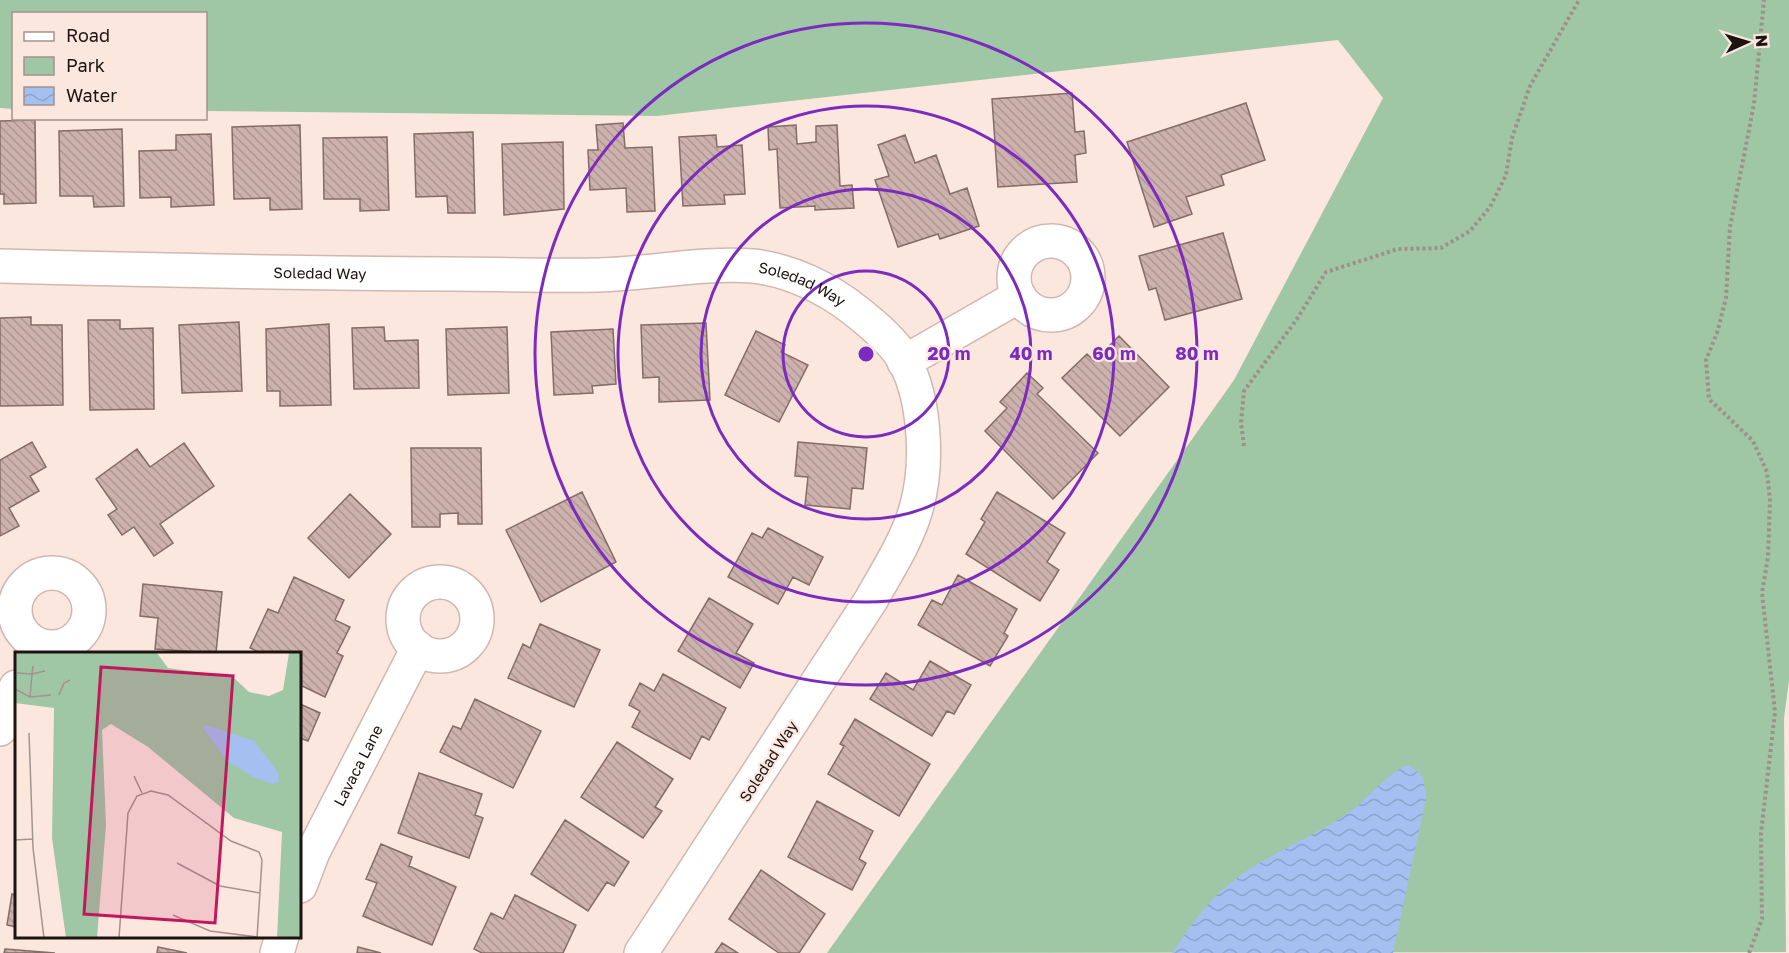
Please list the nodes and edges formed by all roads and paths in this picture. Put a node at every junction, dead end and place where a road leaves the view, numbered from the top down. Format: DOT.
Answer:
graph roads {
  1 [pos="1579,0"];
  2 [pos="1764,0"];
  3 [pos="0,266"];
  4 [pos="1019,296"];
  5 [pos="904,362"];
  6 [pos="1244,446"];
  7 [pos="418,648"];
  8 [pos="15,690"];
  9 [pos="0,729"];
  10 [pos="302,881"];
  11 [pos="281,938"];
  12 [pos="277,953"];
  13 [pos="641,953"];
  14 [pos="1749,953"];
  1 -- 6 [label="path"];
  2 -- 14 [label="path"];
  3 -- 5 [label="street, Soledad Way"];
  4 -- 5 [label="street"];
  5 -- 13 [label="street, Soledad Way"];
  7 -- 10 [label="street, Lavaca Lane"];
  8 -- 9 [label="street"];
  11 -- 12 [label="street"];
}
